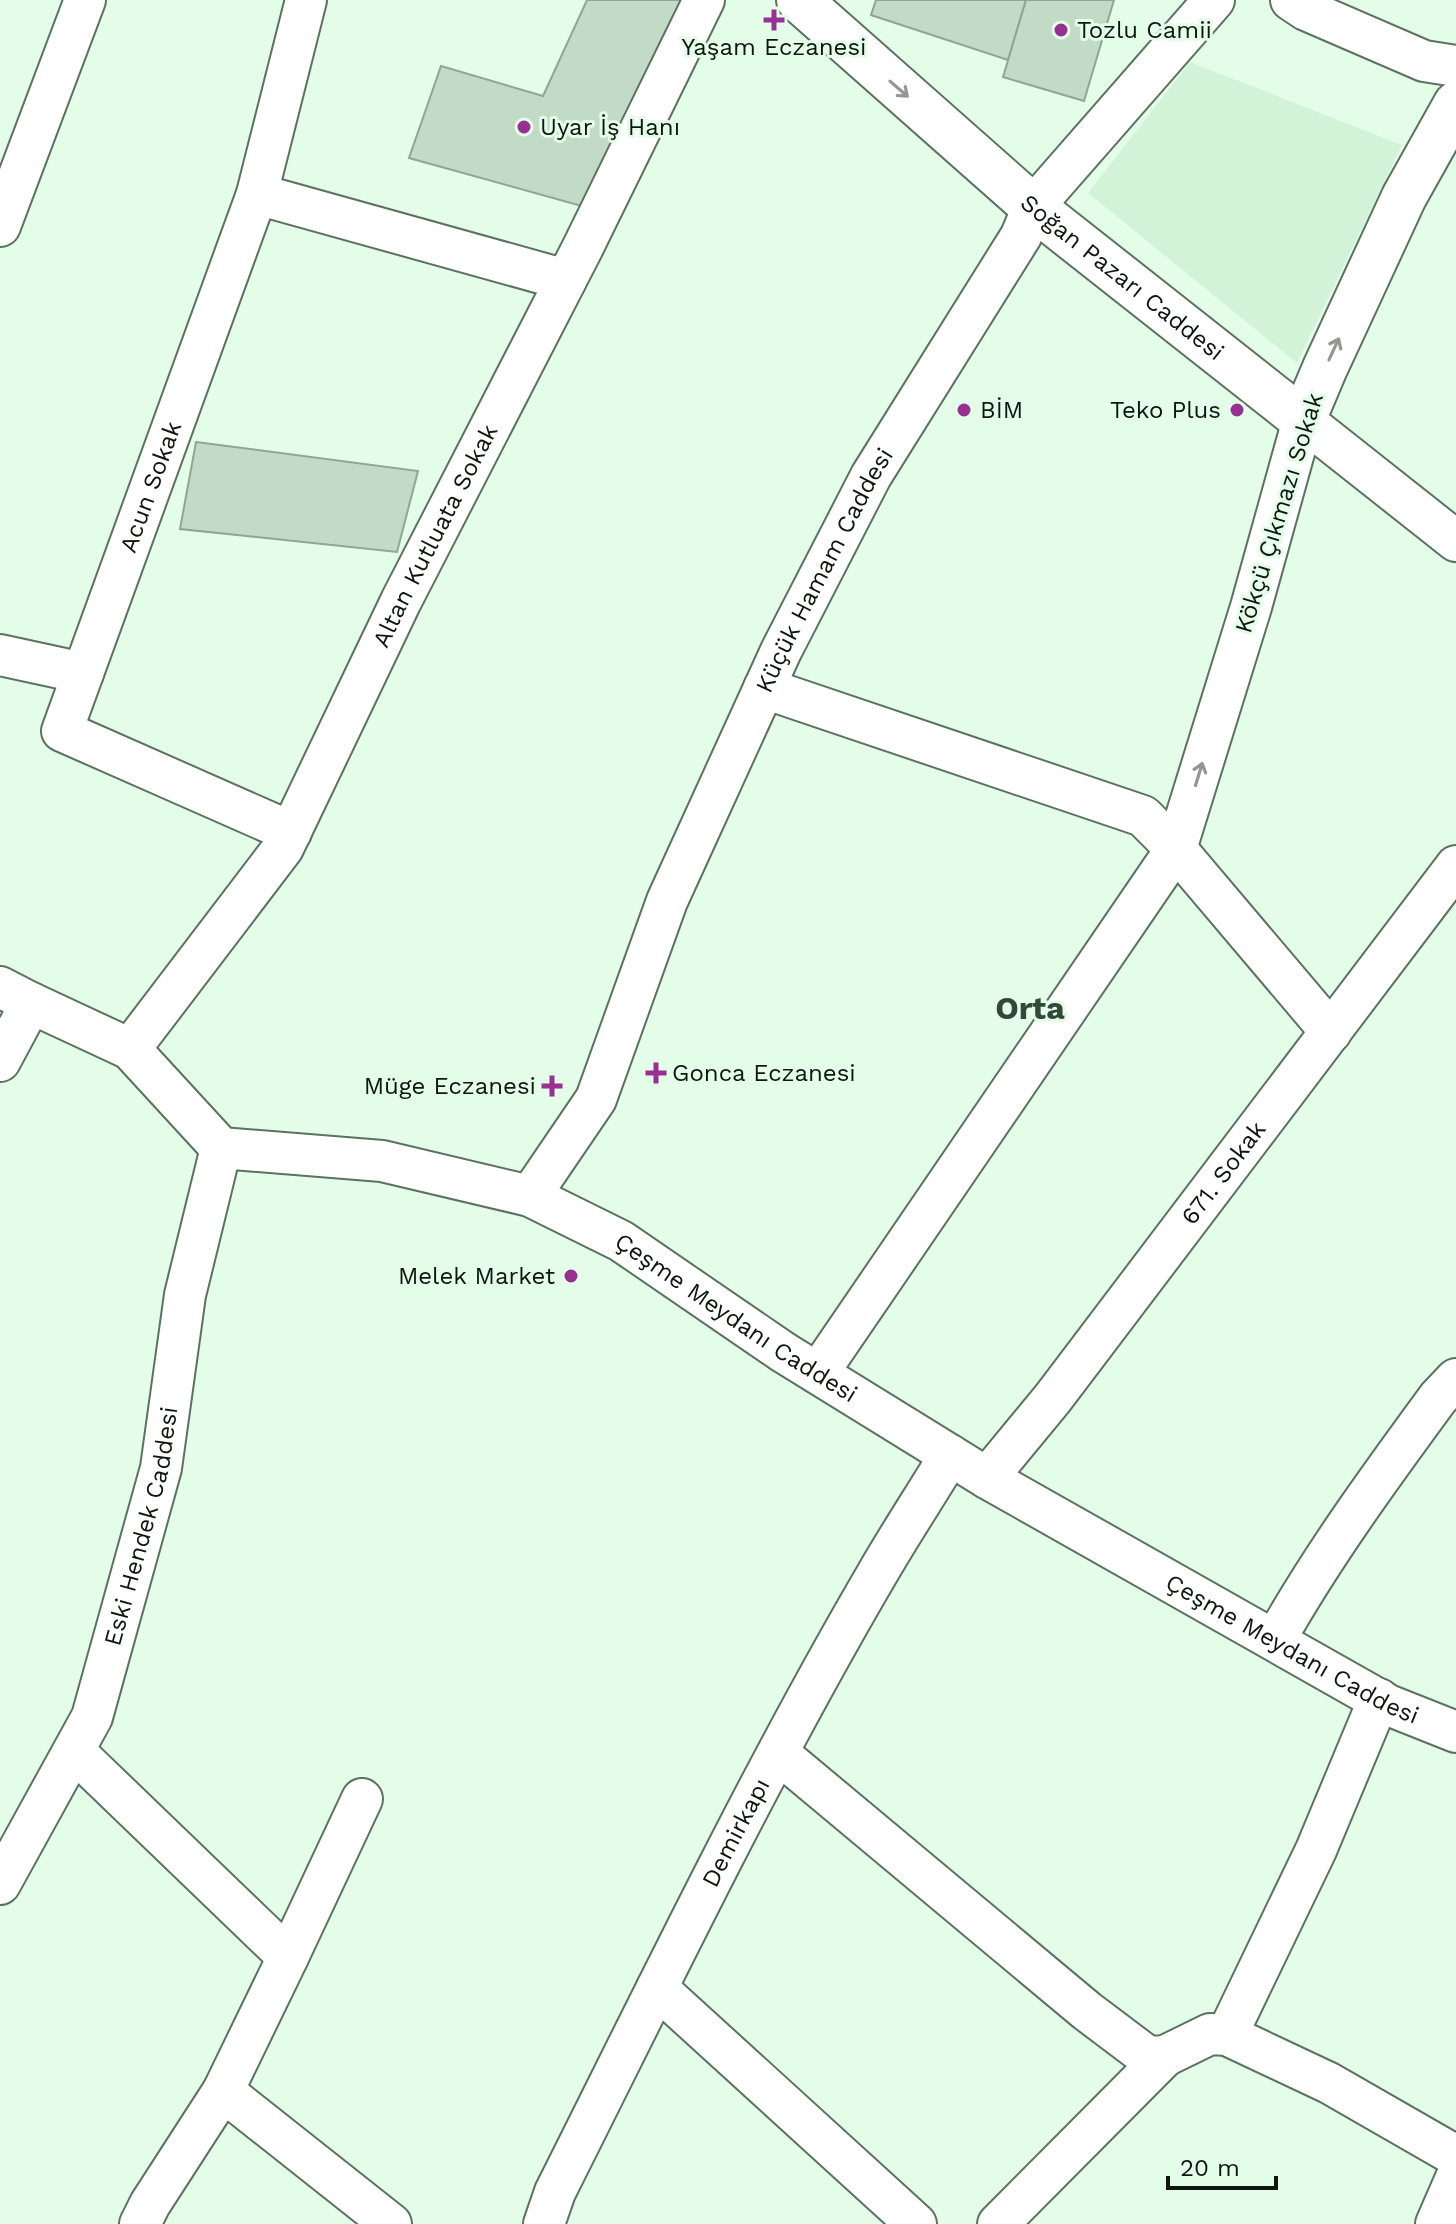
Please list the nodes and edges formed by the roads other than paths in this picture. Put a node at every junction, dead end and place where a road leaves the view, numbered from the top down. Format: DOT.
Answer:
graph roads {
  1 [pos="85,0"];
  2 [pos="306,0"];
  3 [pos="704,0"];
  4 [pos="799,0"];
  5 [pos="1214,0"];
  6 [pos="1303,3"];
  7 [pos="1456,66"];
  8 [pos="1456,104"];
  9 [pos="257,194"];
  10 [pos="1033,207"];
  11 [pos="0,226"];
  12 [pos="566,280"];
  13 [pos="1303,420"];
  14 [pos="1454,533"];
  15 [pos="0,655"];
  16 [pos="83,673"];
  17 [pos="764,688"];
  18 [pos="291,832"];
  19 [pos="1176,849"];
  20 [pos="1456,866"];
  21 [pos="16,995"];
  22 [pos="1331,1032"];
  23 [pos="130,1049"];
  24 [pos="0,1061"];
  25 [pos="221,1148"];
  26 [pos="530,1196"];
  27 [pos="818,1373"];
  28 [pos="1456,1379"];
  29 [pos="950,1455"];
  30 [pos="987,1478"];
  31 [pos="1275,1640"];
  32 [pos="1379,1699"];
  33 [pos="1456,1732"];
  34 [pos="74,1751"];
  35 [pos="778,1753"];
  36 [pos="362,1799"];
  37 [pos="2,1875"];
  38 [pos="288,1957"];
  39 [pos="657,1988"];
  40 [pos="1227,2035"];
  41 [pos="1165,2056"];
  42 [pos="223,2091"];
  43 [pos="1456,2156"];
  44 [pos="1456,2178"];
  45 [pos="140,2224"];
  46 [pos="391,2224"];
  47 [pos="544,2224"];
  48 [pos="916,2224"];
  49 [pos="998,2224"];
  50 [pos="1436,2224"];
  1 -- 11 [label="street"];
  2 -- 9 [label="street, Acun Sokak"];
  3 -- 12 [label="street, Altan Kutluata Sokak"];
  4 -- 10 [label="main road, Soğan Pazarı Caddesi, one-way"];
  5 -- 10 [label="street, Küçük Hamam Caddesi"];
  6 -- 7 [label="street"];
  13 -- 8 [label="main road, Kökçü Çıkmazı Sokak, one-way"];
  9 -- 12 [label="street"];
  9 -- 16 [label="street, Acun Sokak"];
  10 -- 13 [label="main road, Soğan Pazarı Caddesi"];
  10 -- 17 [label="street, Küçük Hamam Caddesi"];
  12 -- 18 [label="street, Altan Kutluata Sokak"];
  13 -- 14 [label="street, Soğan Pazarı Caddesi"];
  19 -- 13 [label="street, Kökçü Çıkmazı Sokak, one-way"];
  15 -- 16 [label="street"];
  16 -- 18 [label="street, Acun Sokak"];
  17 -- 19 [label="street"];
  17 -- 26 [label="street, Küçük Hamam Caddesi"];
  18 -- 23 [label="street, Altan Kutluata Sokak"];
  19 -- 22 [label="street"];
  19 -- 27 [label="street, Kökçü Çıkmazı Sokak"];
  20 -- 22 [label="street, 671. Sokak"];
  21 -- 23 [label="street"];
  21 -- 24 [label="street"];
  22 -- 30 [label="street, 671. Sokak"];
  23 -- 25 [label="street"];
  25 -- 26 [label="street, Çeşme Meydanı Caddesi"];
  25 -- 34 [label="street, Eski Hendek Caddesi"];
  26 -- 27 [label="street, Çeşme Meydanı Caddesi"];
  27 -- 29 [label="street, Çeşme Meydanı Caddesi"];
  28 -- 31 [label="street"];
  29 -- 30 [label="street, Çeşme Meydanı Caddesi"];
  29 -- 35 [label="street, Demirkapı"];
  30 -- 31 [label="street, Çeşme Meydanı Caddesi"];
  31 -- 32 [label="street, Çeşme Meydanı Caddesi"];
  32 -- 33 [label="street, Çeşme Meydanı Caddesi"];
  32 -- 40 [label="street"];
  34 -- 37 [label="street, Eski Hendek Caddesi"];
  34 -- 38 [label="street"];
  35 -- 39 [label="street, Demirkapı"];
  35 -- 41 [label="street"];
  36 -- 38 [label="street"];
  38 -- 42 [label="street"];
  39 -- 47 [label="street, Demirkapı"];
  39 -- 48 [label="street"];
  40 -- 41 [label="street"];
  40 -- 43 [label="street"];
  41 -- 49 [label="street"];
  42 -- 45 [label="street"];
  42 -- 46 [label="street"];
  44 -- 50 [label="street"];
}
